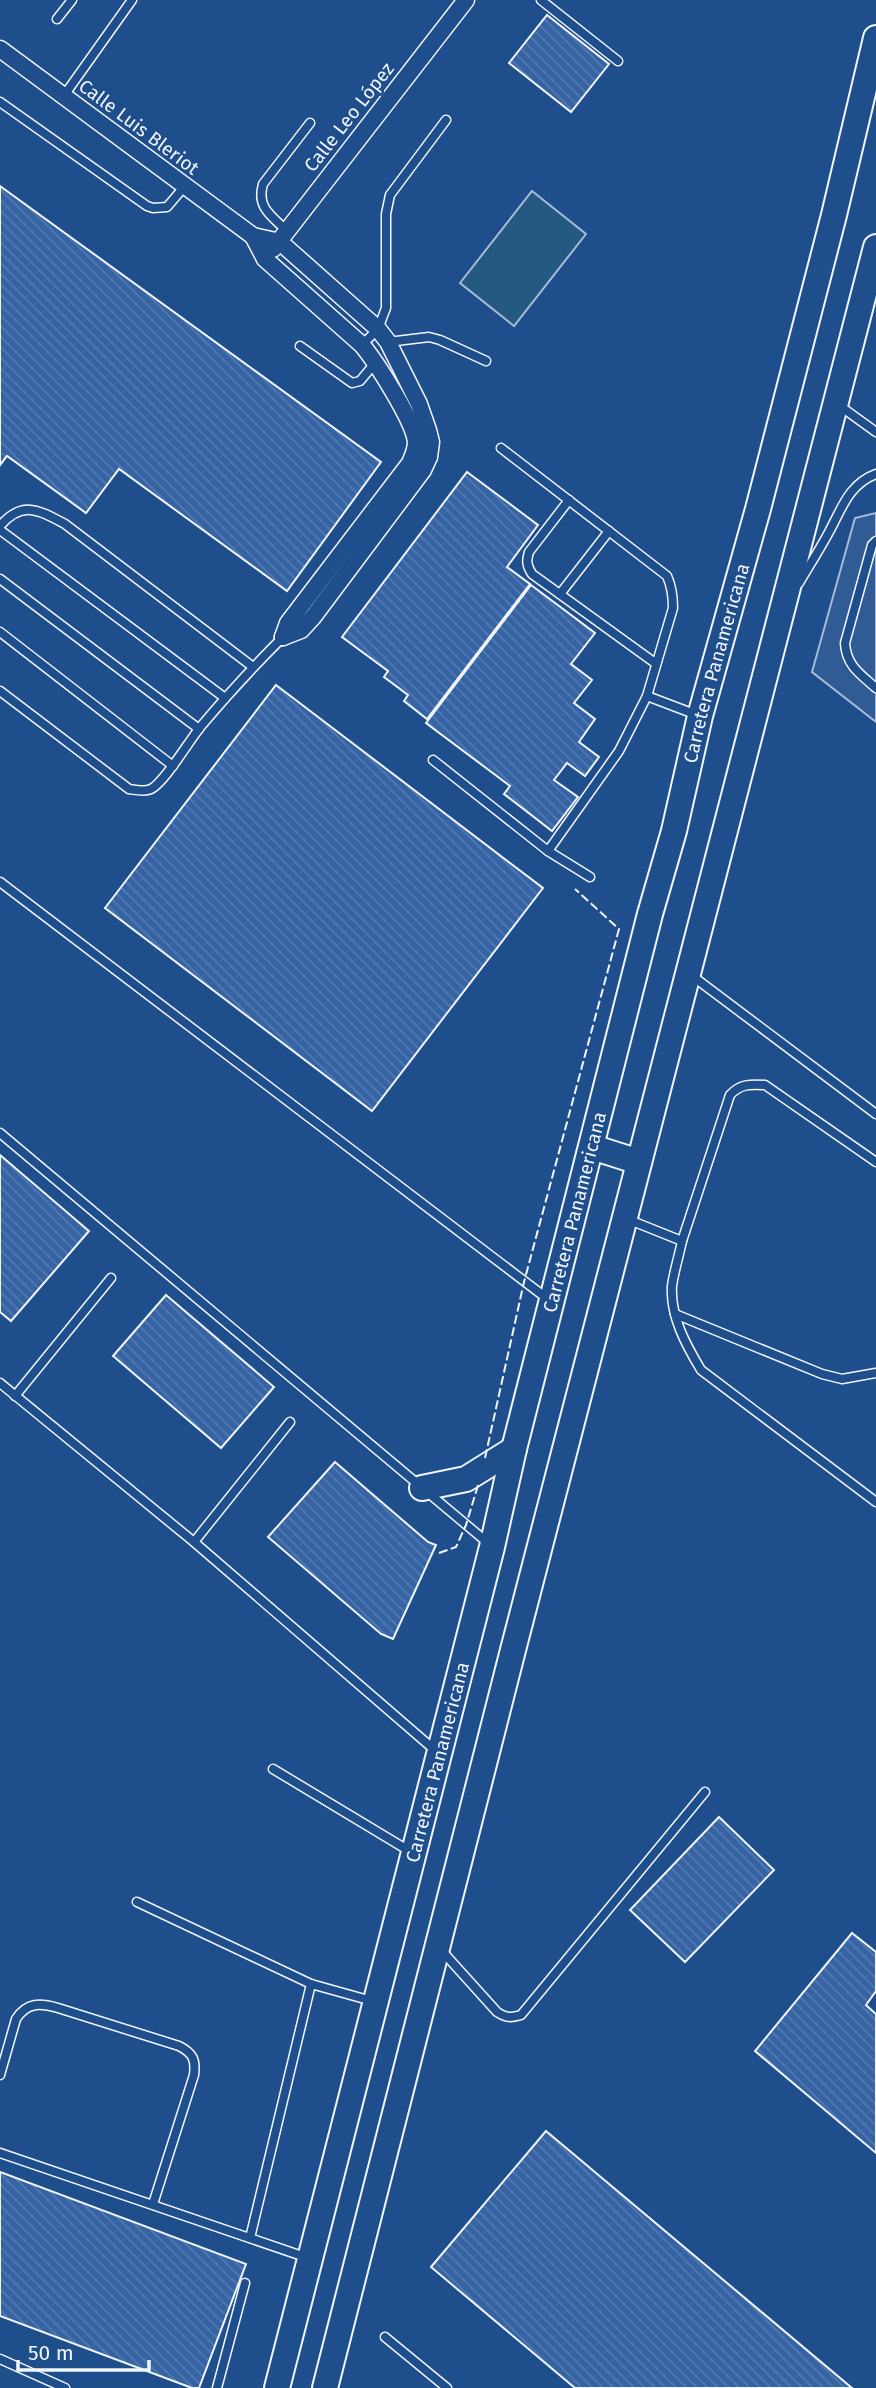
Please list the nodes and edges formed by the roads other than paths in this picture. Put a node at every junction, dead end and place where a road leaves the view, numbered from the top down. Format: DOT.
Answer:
graph roads {
  1 [pos="72,0"];
  2 [pos="132,0"];
  3 [pos="466,0"];
  4 [pos="541,0"];
  5 [pos="57,19"];
  6 [pos="876,38"];
  7 [pos="0,49"];
  8 [pos="618,61"];
  9 [pos="63,97"];
  10 [pos="0,102"];
  11 [pos="446,120"];
  12 [pos="310,123"];
  13 [pos="184,187"];
  14 [pos="253,236"];
  15 [pos="284,237"];
  16 [pos="876,247"];
  17 [pos="265,259"];
  18 [pos="383,336"];
  19 [pos="362,345"];
  20 [pos="300,346"];
  21 [pos="486,361"];
  22 [pos="376,363"];
  23 [pos="835,402"];
  24 [pos="876,432"];
  25 [pos="501,449"];
  26 [pos="876,474"];
  27 [pos="569,500"];
  28 [pos="0,528"];
  29 [pos="609,531"];
  30 [pos="876,541"];
  31 [pos="0,579"];
  32 [pos="560,594"];
  33 [pos="781,613"];
  34 [pos="0,632"];
  35 [pos="283,636"];
  36 [pos="656,663"];
  37 [pos="253,667"];
  38 [pos="876,688"];
  39 [pos="0,691"];
  40 [pos="647,696"];
  41 [pos="225,698"];
  42 [pos="700,716"];
  43 [pos="199,729"];
  44 [pos="433,760"];
  45 [pos="173,766"];
  46 [pos="548,851"];
  47 [pos="590,877"];
  48 [pos="0,882"];
  49 [pos="688,972"];
  50 [pos="876,1114"];
  51 [pos="0,1133"];
  52 [pos="592,1147"];
  53 [pos="639,1162"];
  54 [pos="876,1162"];
  55 [pos="625,1217"];
  56 [pos="682,1241"];
  57 [pos="111,1278"];
  58 [pos="553,1302"];
  59 [pos="675,1314"];
  60 [pos="876,1373"];
  61 [pos="0,1383"];
  62 [pos="16,1396"];
  63 [pos="290,1422"];
  64 [pos="514,1449"];
  65 [pos="422,1488"];
  66 [pos="876,1502"];
  67 [pos="194,1542"];
  68 [pos="492,1547"];
  69 [pos="439,1754"];
  70 [pos="273,1769"];
  71 [pos="705,1792"];
  72 [pos="414,1854"];
  73 [pos="137,1902"];
  74 [pos="437,1946"];
  75 [pos="311,1984"];
  76 [pos="375,2001"];
  77 [pos="0,2075"];
  78 [pos="0,2153"];
  79 [pos="153,2204"];
  80 [pos="250,2238"];
  81 [pos="310,2259"];
  82 [pos="245,2283"];
  83 [pos="385,2337"];
  84 [pos="0,2359"];
  85 [pos="65,2388"];
  86 [pos="217,2388"];
  87 [pos="277,2388"];
  88 [pos="325,2388"];
  89 [pos="447,2388"];
  1 -- 5 [label="lane"];
  2 -- 9 [label="lane"];
  3 -- 15 [label="street, Calle Leo López"];
  4 -- 8 [label="lane"];
  6 -- 42 [label="main road, Carretera Panamericana"];
  7 -- 9 [label="street, Calle Luis Bleriot"];
  9 -- 13 [label="street, Calle Luis Bleriot"];
  10 -- 13 [label="lane"];
  11 -- 18 [label="lane"];
  12 -- 15 [label="lane"];
  13 -- 14 [label="street, Calle Luis Bleriot"];
  14 -- 15 [label="street, Calle Luis Bleriot"];
  14 -- 17 [label="street, Calle Luis Bleriot"];
  15 -- 17 [label="street, Calle Leo López"];
  15 -- 18 [label="street, Calle Luis Bleriot"];
  16 -- 23 [label="main road"];
  17 -- 19 [label="street, Calle Luis Bleriot"];
  18 -- 19 [label="lane"];
  18 -- 21 [label="lane"];
  18 -- 35 [label="street"];
  19 -- 22 [label="street, Calle Luis Bleriot"];
  20 -- 22 [label="lane"];
  22 -- 35 [label="street, Calle Luis Bleriot"];
  23 -- 24 [label="lane"];
  23 -- 33 [label="main road"];
  25 -- 27 [label="lane"];
  26 -- 33 [label="lane"];
  27 -- 29 [label="lane"];
  27 -- 32 [label="lane"];
  28 -- 37 [label="lane"];
  28 -- 41 [label="lane"];
  29 -- 32 [label="lane"];
  29 -- 36 [label="lane"];
  30 -- 38 [label="lane"];
  31 -- 43 [label="lane"];
  32 -- 36 [label="lane"];
  33 -- 49 [label="main road"];
  34 -- 45 [label="lane"];
  35 -- 37 [label="lane"];
  36 -- 40 [label="lane"];
  37 -- 41 [label="lane"];
  39 -- 45 [label="lane"];
  40 -- 42 [label="lane"];
  40 -- 46 [label="lane"];
  41 -- 43 [label="lane"];
  42 -- 52 [label="main road, Carretera Panamericana"];
  43 -- 45 [label="lane"];
  44 -- 46 [label="lane"];
  46 -- 47 [label="lane"];
  48 -- 58 [label="lane"];
  49 -- 50 [label="lane"];
  49 -- 53 [label="main road"];
  51 -- 65 [label="lane"];
  52 -- 53 [label="main road"];
  52 -- 58 [label="main road, Carretera Panamericana"];
  53 -- 55 [label="main road"];
  54 -- 56 [label="lane"];
  55 -- 56 [label="lane"];
  55 -- 74 [label="main road"];
  56 -- 59 [label="lane"];
  57 -- 62 [label="lane"];
  58 -- 64 [label="main road, Carretera Panamericana"];
  59 -- 60 [label="lane"];
  59 -- 66 [label="lane"];
  61 -- 62 [label="lane"];
  62 -- 67 [label="lane"];
  63 -- 67 [label="lane"];
  64 -- 65 [label="main road"];
  64 -- 68 [label="main road, Carretera Panamericana"];
  65 -- 68 [label="lane"];
  67 -- 69 [label="lane"];
  68 -- 69 [label="main road, Carretera Panamericana"];
  69 -- 72 [label="main road, Carretera Panamericana"];
  70 -- 72 [label="lane"];
  71 -- 74 [label="lane"];
  72 -- 76 [label="main road, Carretera Panamericana"];
  73 -- 75 [label="lane"];
  74 -- 88 [label="main road"];
  75 -- 76 [label="lane"];
  75 -- 80 [label="lane"];
  76 -- 81 [label="main road, Carretera Panamericana"];
  77 -- 79 [label="lane"];
  78 -- 79 [label="lane"];
  79 -- 80 [label="lane"];
  80 -- 81 [label="lane"];
  81 -- 87 [label="main road, Carretera Panamericana"];
  82 -- 86 [label="lane"];
  83 -- 89 [label="lane"];
  84 -- 85 [label="lane"];
}
